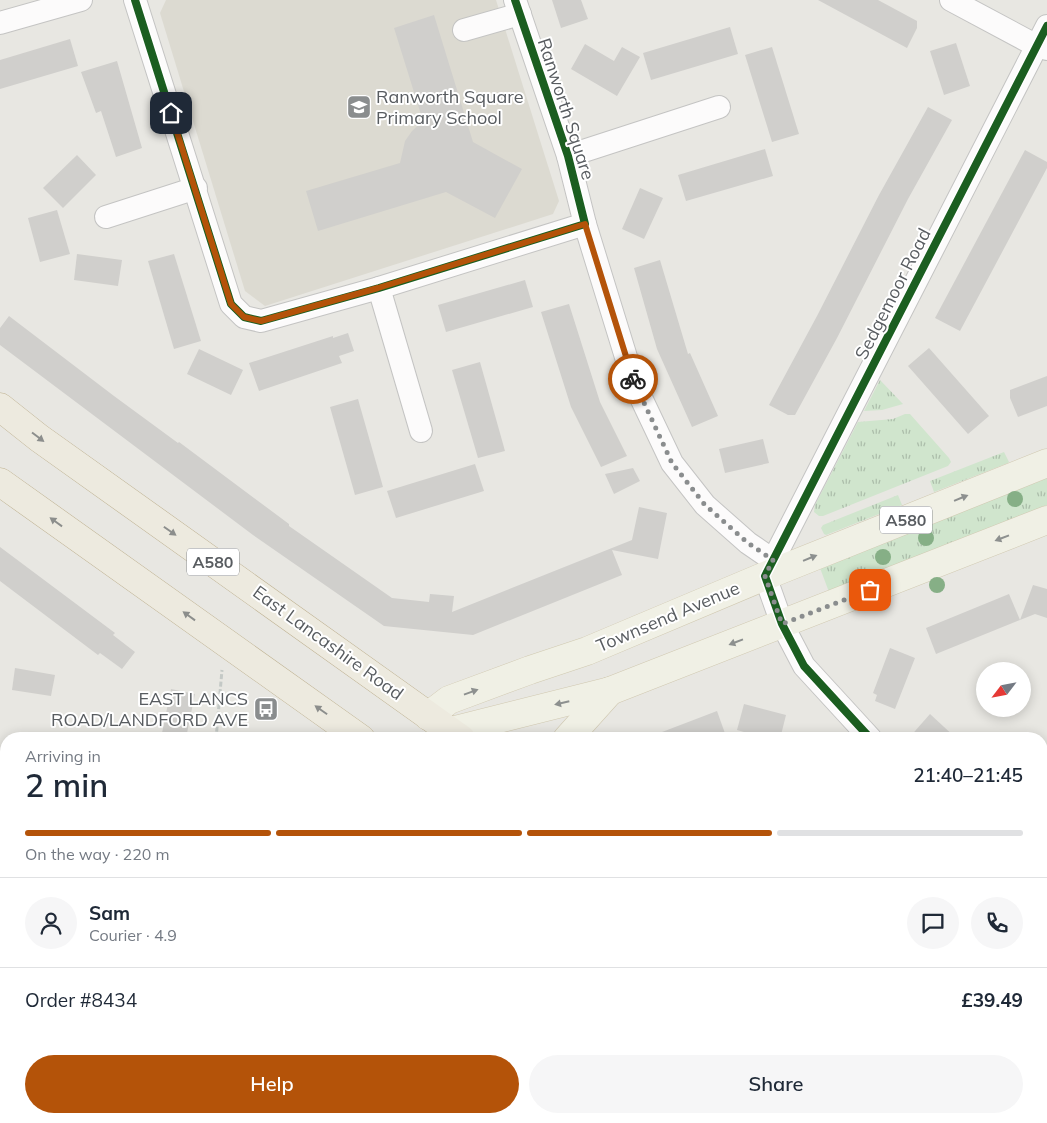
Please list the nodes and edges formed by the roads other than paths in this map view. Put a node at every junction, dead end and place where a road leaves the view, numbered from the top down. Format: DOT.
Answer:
graph roads {
  1 [pos="81,0"];
  2 [pos="135,0"];
  3 [pos="951,0"];
  4 [pos="518,7"];
  5 [pos="0,23"];
  6 [pos="1047,26"];
  7 [pos="464,30"];
  8 [pos="1042,47"];
  9 [pos="719,107"];
  10 [pos="568,156"];
  11 [pos="196,188"];
  12 [pos="106,217"];
  13 [pos="585,224"];
  14 [pos="378,288"];
  15 [pos="0,407"];
  16 [pos="421,431"];
  17 [pos="1047,463"];
  18 [pos="0,482"];
  19 [pos="1047,520"];
  20 [pos="769,568"];
  21 [pos="782,624"];
  22 [pos="610,691"];
  23 [pos="425,731"];
  24 [pos="351,732"];
  25 [pos="466,732"];
  26 [pos="573,732"];
  27 [pos="865,732"];
  1 -- 5 [label="street"];
  2 -- 11 [label="street"];
  3 -- 8 [label="street"];
  4 -- 7 [label="street"];
  4 -- 10 [label="street, Ranworth Square"];
  6 -- 8 [label="street, Sedgemoor Road"];
  8 -- 20 [label="street, Sedgemoor Road"];
  9 -- 10 [label="street"];
  10 -- 13 [label="street, Ranworth Square"];
  11 -- 12 [label="street"];
  11 -- 14 [label="street"];
  13 -- 14 [label="street"];
  13 -- 20 [label="street, Ranworth Square"];
  14 -- 16 [label="street"];
  15 -- 23 [label="highway, East Lancashire Road / A580, one-way"];
  20 -- 17 [label="main road, Townsend Avenue / A580, one-way"];
  24 -- 18 [label="highway, one-way"];
  19 -- 21 [label="main road, one-way"];
  20 -- 21 [label="street"];
  23 -- 20 [label="main road, Townsend Avenue / A580, one-way"];
  21 -- 22 [label="main road, one-way"];
  21 -- 27 [label="street"];
  22 -- 25 [label="main road, one-way"];
  22 -- 26 [label="main road"];
}
